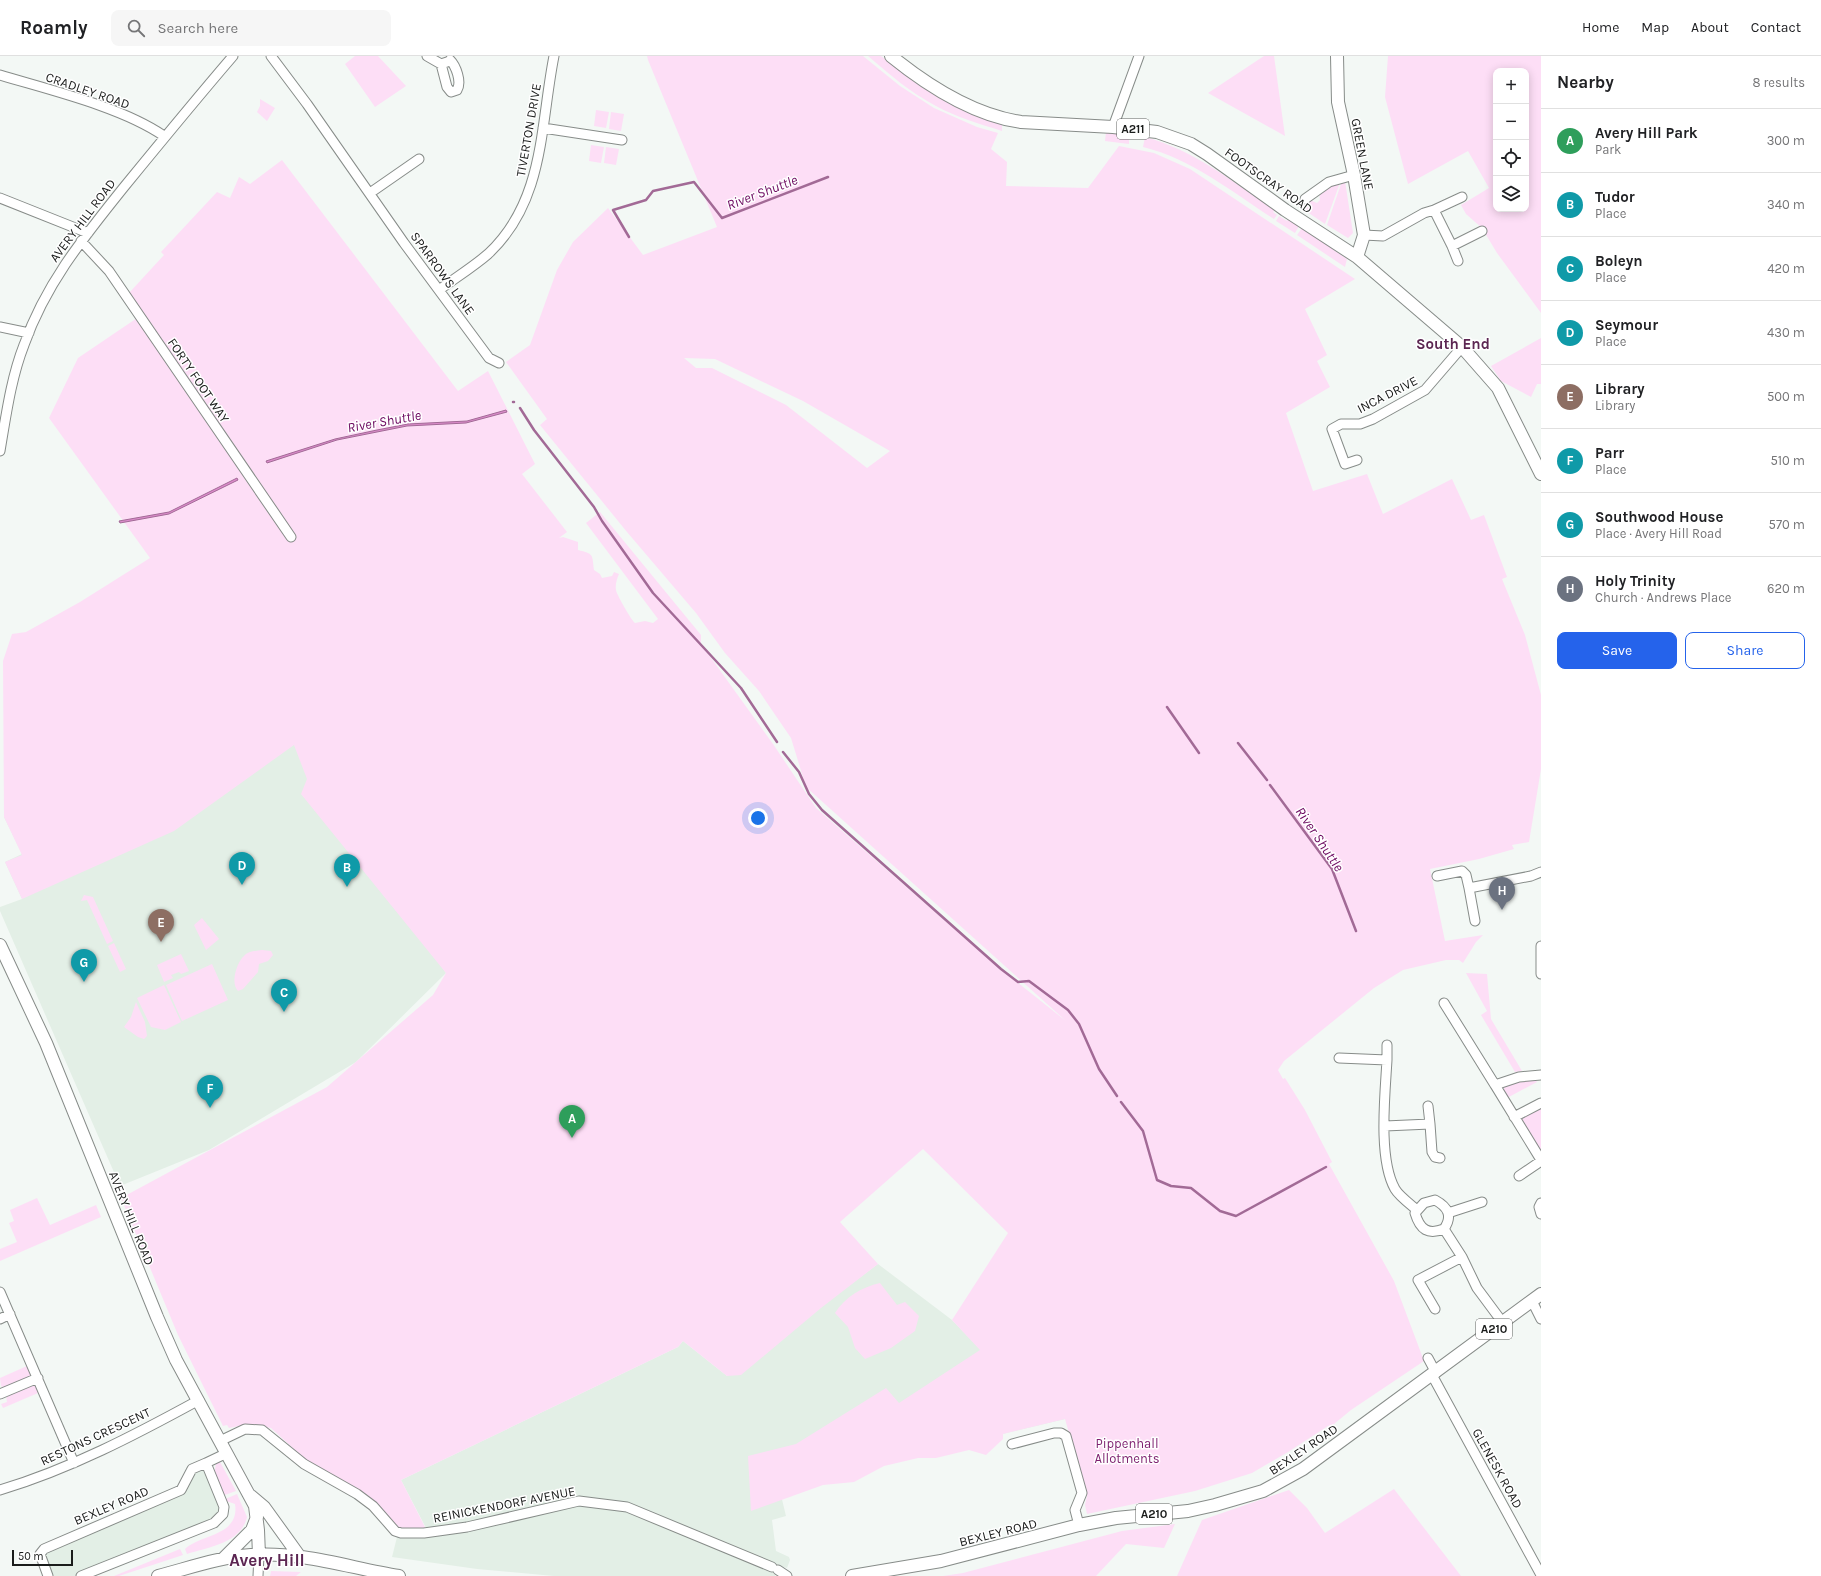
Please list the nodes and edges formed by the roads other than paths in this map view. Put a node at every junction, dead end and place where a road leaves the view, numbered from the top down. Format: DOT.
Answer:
graph roads {
  1 [pos="233,56"];
  2 [pos="271,56"];
  3 [pos="427,56"];
  4 [pos="554,56"];
  5 [pos="891,56"];
  6 [pos="1139,56"];
  7 [pos="1337,56"];
  8 [pos="447,60"];
  9 [pos="0,75"];
  10 [pos="1113,127"];
  11 [pos="543,128"];
  12 [pos="164,136"];
  13 [pos="622,140"];
  14 [pos="419,159"];
  15 [pos="1354,175"];
  16 [pos="370,193"];
  17 [pos="1462,197"];
  18 [pos="0,198"];
  19 [pos="1305,199"];
  20 [pos="1434,210"];
  21 [pos="1482,231"];
  22 [pos="88,233"];
  23 [pos="1364,235"];
  24 [pos="81,241"];
  25 [pos="1452,246"];
  26 [pos="1357,257"];
  27 [pos="1458,261"];
  28 [pos="439,290"];
  29 [pos="0,327"];
  30 [pos="29,333"];
  31 [pos="1462,347"];
  32 [pos="499,363"];
  33 [pos="0,451"];
  34 [pos="1358,460"];
  35 [pos="1541,474"];
  36 [pos="290,537"];
  37 [pos="1541,872"];
  38 [pos="1437,876"];
  39 [pos="1469,888"];
  40 [pos="1475,921"];
  41 [pos="0,945"];
  42 [pos="1541,946"];
  43 [pos="1541,974"];
  44 [pos="1444,1002"];
  45 [pos="1387,1044"];
  46 [pos="1339,1058"];
  47 [pos="1387,1060"];
  48 [pos="1541,1075"];
  49 [pos="1495,1085"];
  50 [pos="1541,1103"];
  51 [pos="1428,1106"];
  52 [pos="1514,1117"];
  53 [pos="1430,1124"];
  54 [pos="1385,1126"];
  55 [pos="1440,1158"];
  56 [pos="1541,1161"];
  57 [pos="1519,1176"];
  58 [pos="1482,1202"];
  59 [pos="1541,1203"];
  60 [pos="1417,1210"];
  61 [pos="1448,1214"];
  62 [pos="1541,1214"];
  63 [pos="1444,1229"];
  64 [pos="1462,1257"];
  65 [pos="0,1292"];
  66 [pos="1536,1298"];
  67 [pos="1435,1309"];
  68 [pos="10,1314"];
  69 [pos="0,1319"];
  70 [pos="1541,1319"];
  71 [pos="1503,1323"];
  72 [pos="1428,1358"];
  73 [pos="1434,1374"];
  74 [pos="38,1378"];
  75 [pos="1,1397"];
  76 [pos="199,1400"];
  77 [pos="220,1440"];
  78 [pos="1012,1444"];
  79 [pos="227,1453"];
  80 [pos="74,1463"];
  81 [pos="206,1463"];
  82 [pos="0,1490"];
  83 [pos="250,1496"];
  84 [pos="257,1517"];
  85 [pos="1079,1525"];
  86 [pos="258,1555"];
  87 [pos="300,1557"];
  88 [pos="223,1559"];
  89 [pos="1541,1574"];
  90 [pos="48,1576"];
  91 [pos="81,1576"];
  92 [pos="158,1576"];
  93 [pos="258,1576"];
  94 [pos="398,1576"];
  95 [pos="787,1576"];
  96 [pos="852,1576"];
  1 -- 12 [label="street, AVERY HILL ROAD"];
  2 -- 16 [label="street, SPARROWS LANE"];
  3 -- 8 [label="street"];
  4 -- 11 [label="street, TIVERTON DRIVE"];
  5 -- 10 [label="main road, FOOTSCRAY ROAD / A211"];
  6 -- 10 [label="street"];
  7 -- 15 [label="main road, GREEN LANE"];
  9 -- 12 [label="street, CRADLEY ROAD"];
  10 -- 26 [label="main road, FOOTSCRAY ROAD / A211"];
  11 -- 13 [label="street"];
  11 -- 28 [label="street, TIVERTON DRIVE"];
  12 -- 22 [label="street, AVERY HILL ROAD"];
  14 -- 16 [label="street"];
  15 -- 19 [label="street"];
  15 -- 23 [label="main road, GREEN LANE"];
  16 -- 28 [label="street, SPARROWS LANE"];
  17 -- 20 [label="street"];
  18 -- 22 [label="street"];
  20 -- 23 [label="street"];
  20 -- 25 [label="street"];
  21 -- 25 [label="street"];
  22 -- 24 [label="street, AVERY HILL ROAD"];
  23 -- 26 [label="main road, GREEN LANE"];
  24 -- 30 [label="street, AVERY HILL ROAD"];
  24 -- 36 [label="street, FORTY FOOT WAY"];
  25 -- 27 [label="street"];
  26 -- 31 [label="main road, FOOTSCRAY ROAD / A211"];
  28 -- 32 [label="street, SPARROWS LANE"];
  29 -- 30 [label="street"];
  30 -- 33 [label="street, AVERY HILL ROAD"];
  31 -- 34 [label="street, INCA DRIVE"];
  31 -- 35 [label="main road, FOOTSCRAY ROAD / A211"];
  37 -- 39 [label="street"];
  38 -- 39 [label="street"];
  39 -- 40 [label="street"];
  41 -- 76 [label="main road, AVERY HILL ROAD"];
  42 -- 43 [label="street"];
  44 -- 49 [label="street"];
  45 -- 47 [label="street"];
  46 -- 47 [label="street"];
  47 -- 54 [label="street"];
  48 -- 49 [label="street"];
  49 -- 52 [label="street"];
  50 -- 52 [label="street"];
  51 -- 53 [label="street"];
  52 -- 56 [label="street"];
  53 -- 54 [label="street"];
  53 -- 55 [label="street"];
  54 -- 60 [label="street"];
  56 -- 57 [label="street"];
  58 -- 61 [label="street"];
  59 -- 62 [label="street"];
  60 -- 61 [label="street"];
  60 -- 63 [label="street"];
  61 -- 63 [label="street"];
  63 -- 64 [label="street"];
  64 -- 67 [label="street"];
  64 -- 71 [label="street"];
  65 -- 68 [label="street"];
  66 -- 70 [label="street"];
  66 -- 71 [label="main road, BEXLEY ROAD / A210"];
  68 -- 69 [label="street"];
  68 -- 74 [label="street"];
  71 -- 73 [label="main road, BEXLEY ROAD / A210"];
  72 -- 73 [label="street, GLENESK ROAD"];
  73 -- 85 [label="main road, BEXLEY ROAD / A210"];
  73 -- 89 [label="street, GLENESK ROAD"];
  74 -- 75 [label="street"];
  74 -- 80 [label="street"];
  76 -- 77 [label="main road, AVERY HILL ROAD"];
  76 -- 80 [label="street, RESTONS CRESCENT"];
  77 -- 79 [label="main road, AVERY HILL ROAD"];
  77 -- 95 [label="street, REINICKENDORF AVENUE"];
  78 -- 85 [label="street"];
  79 -- 81 [label="street, BEXLEY ROAD"];
  79 -- 83 [label="main road, AVERY HILL ROAD"];
  80 -- 82 [label="street, RESTONS CRESCENT"];
  81 -- 90 [label="street, BEXLEY ROAD"];
  81 -- 91 [label="street"];
  83 -- 84 [label="main road, AVERY HILL ROAD"];
  83 -- 87 [label="main road, AVERY HILL ROAD"];
  84 -- 86 [label="main road, AVERY HILL ROAD"];
  84 -- 88 [label="main road"];
  85 -- 96 [label="main road, BEXLEY ROAD / A210"];
  86 -- 87 [label="main road"];
  86 -- 88 [label="main road"];
  86 -- 93 [label="street"];
  87 -- 94 [label="main road"];
  88 -- 92 [label="main road"];
}
